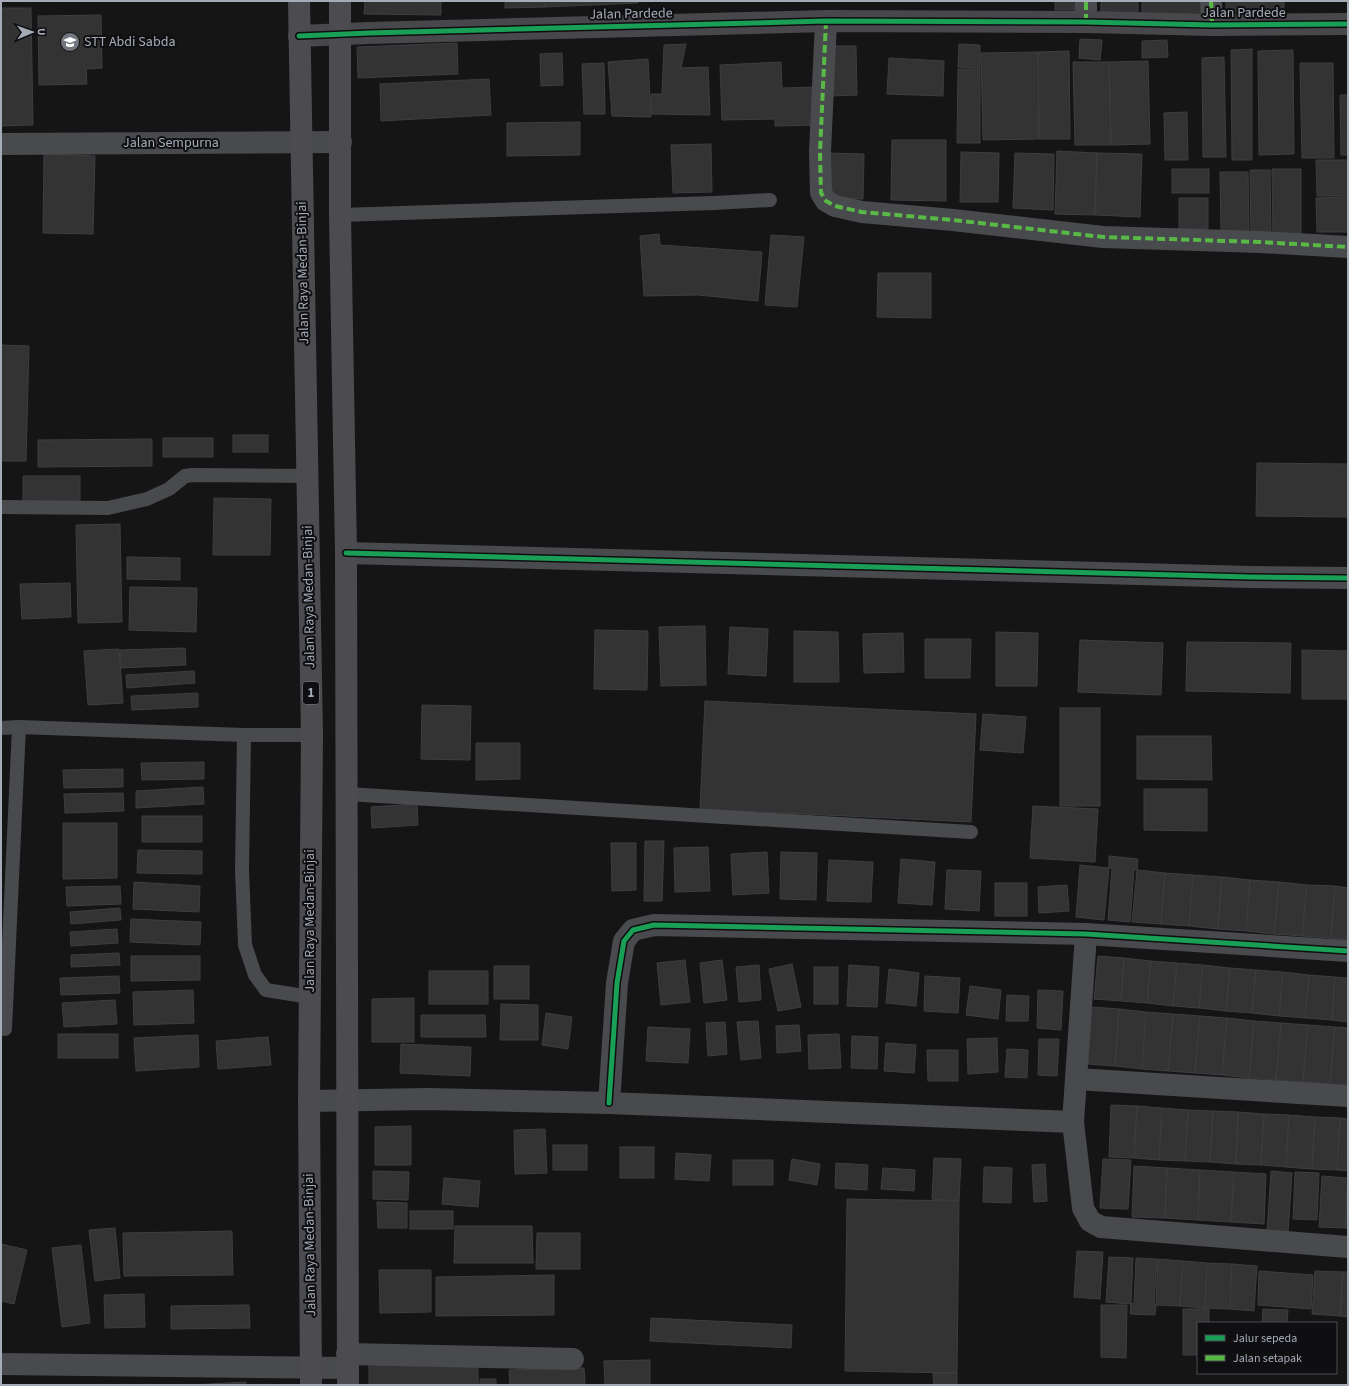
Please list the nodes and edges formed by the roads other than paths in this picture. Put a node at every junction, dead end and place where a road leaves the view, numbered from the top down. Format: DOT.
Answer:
graph roads {
  1 [pos="299,1"];
  2 [pos="340,1"];
  3 [pos="1211,1"];
  4 [pos="1086,11"];
  5 [pos="826,21"];
  6 [pos="1348,24"];
  7 [pos="1212,25"];
  8 [pos="341,34"];
  9 [pos="299,36"];
  10 [pos="301,142"];
  11 [pos="341,142"];
  12 [pos="1,144"];
  13 [pos="770,200"];
  14 [pos="340,215"];
  15 [pos="1348,247"];
  16 [pos="307,476"];
  17 [pos="1,507"];
  18 [pos="346,553"];
  19 [pos="1348,578"];
  20 [pos="20,727"];
  21 [pos="1,728"];
  22 [pos="244,735"];
  23 [pos="312,735"];
  24 [pos="347,794"];
  25 [pos="970,832"];
  26 [pos="1086,934"];
  27 [pos="1348,951"];
  28 [pos="310,997"];
  29 [pos="5,1029"];
  30 [pos="1077,1079"];
  31 [pos="1348,1096"];
  32 [pos="346,1100"];
  33 [pos="309,1101"];
  34 [pos="609,1103"];
  35 [pos="1073,1122"];
  36 [pos="1348,1247"];
  37 [pos="573,1359"];
  38 [pos="1,1364"];
  39 [pos="347,1369"];
  40 [pos="311,1376"];
  1 -- 9 [label="highway, Jalan Raya Medan-Binjai / 1"];
  2 -- 8 [label="highway"];
  3 -- 7 [label="street"];
  4 -- 5 [label="street, Jalan Pardede"];
  4 -- 7 [label="street, Jalan Pardede"];
  5 -- 8 [label="street, Jalan Pardede"];
  5 -- 15 [label="street"];
  6 -- 7 [label="street, Jalan Pardede"];
  8 -- 9 [label="street, Jalan Pardede"];
  8 -- 11 [label="highway"];
  9 -- 10 [label="highway, Jalan Raya Medan-Binjai / 1"];
  10 -- 11 [label="street, Jalan Sempurna"];
  10 -- 12 [label="street, Jalan Sempurna"];
  10 -- 16 [label="highway, Jalan Raya Medan-Binjai / 1"];
  11 -- 14 [label="highway"];
  13 -- 14 [label="lane"];
  14 -- 18 [label="highway"];
  16 -- 17 [label="lane"];
  16 -- 23 [label="highway, Jalan Raya Medan-Binjai / 1"];
  18 -- 19 [label="street"];
  18 -- 24 [label="highway"];
  20 -- 21 [label="lane"];
  20 -- 22 [label="lane"];
  20 -- 29 [label="lane"];
  22 -- 23 [label="lane"];
  22 -- 28 [label="lane"];
  23 -- 28 [label="highway, Jalan Raya Medan-Binjai / 1"];
  24 -- 25 [label="lane"];
  24 -- 32 [label="highway"];
  26 -- 27 [label="street"];
  26 -- 30 [label="street"];
  26 -- 34 [label="street"];
  28 -- 33 [label="highway, Jalan Raya Medan-Binjai / 1"];
  30 -- 31 [label="street"];
  30 -- 35 [label="street"];
  32 -- 33 [label="street"];
  32 -- 34 [label="street"];
  32 -- 39 [label="highway"];
  33 -- 40 [label="highway, Jalan Raya Medan-Binjai / 1"];
  34 -- 35 [label="street"];
  35 -- 36 [label="street"];
  37 -- 39 [label="street"];
  38 -- 40 [label="street"];
  39 -- 40 [label="street"];
}
